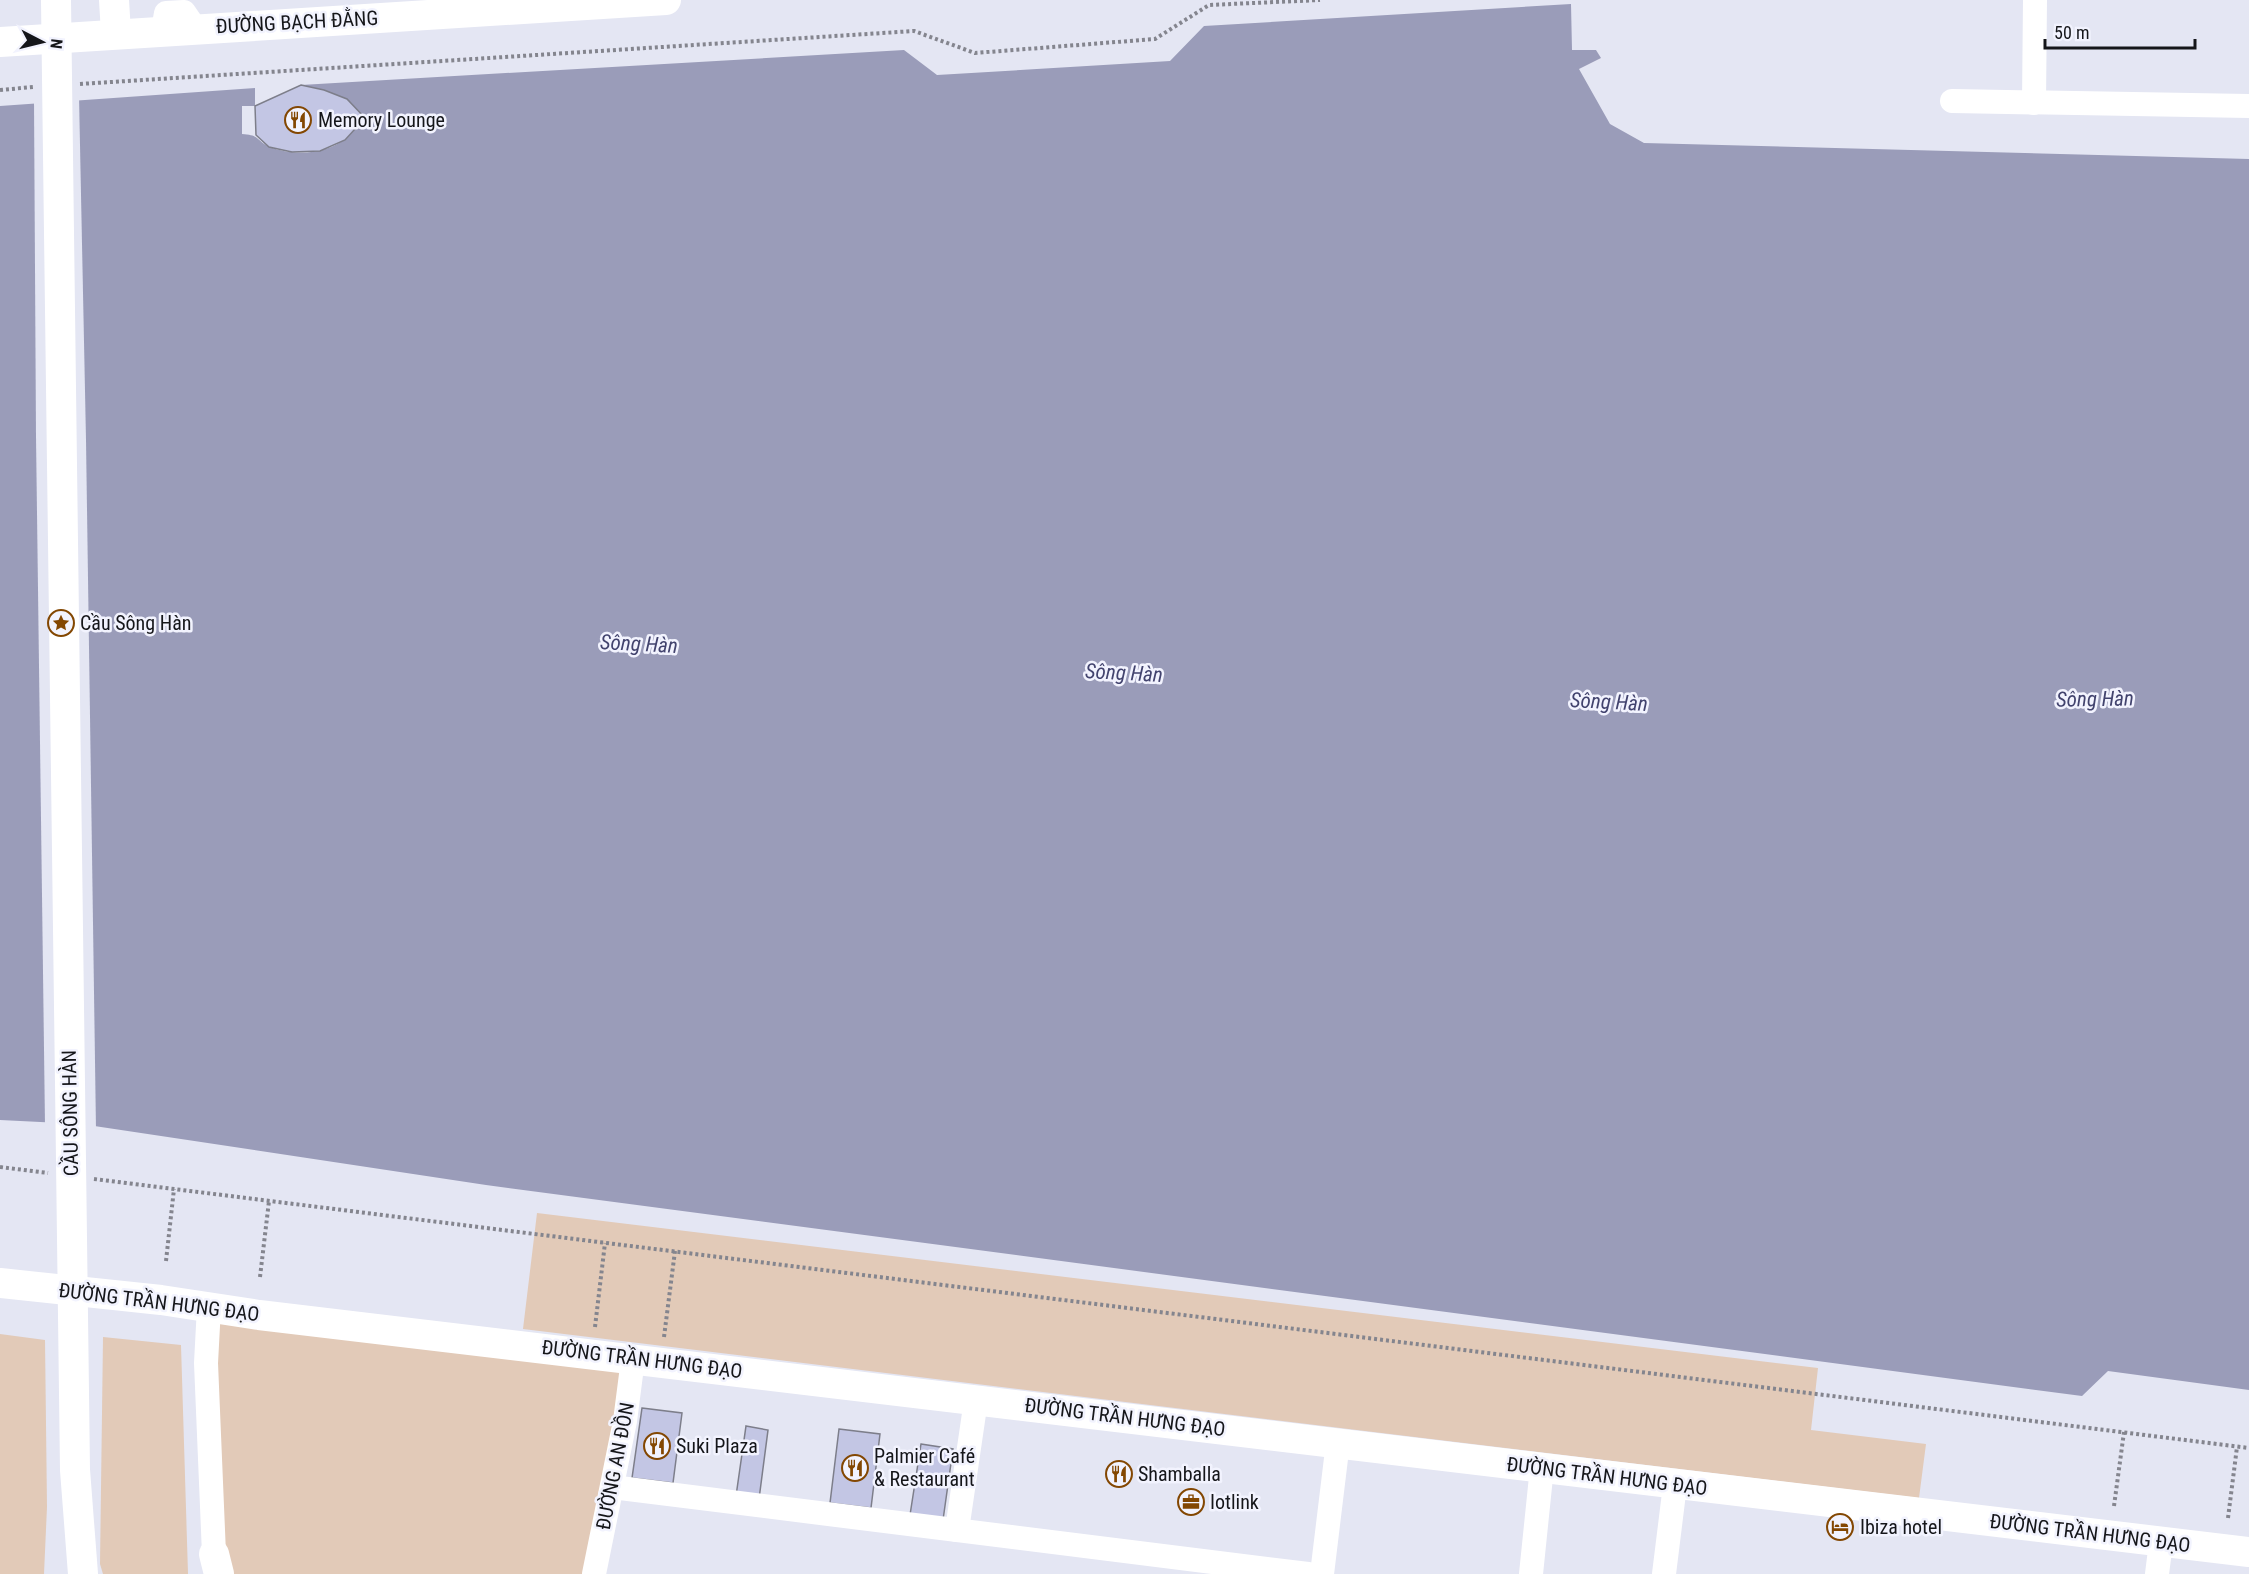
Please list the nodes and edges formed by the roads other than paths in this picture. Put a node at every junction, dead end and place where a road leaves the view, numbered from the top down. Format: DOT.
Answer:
graph roads {
  1 [pos="56,0"];
  2 [pos="114,0"];
  3 [pos="666,0"];
  4 [pos="2035,0"];
  5 [pos="445,7"];
  6 [pos="338,10"];
  7 [pos="0,19"];
  8 [pos="116,33"];
  9 [pos="0,42"];
  10 [pos="1952,101"];
  11 [pos="2034,103"];
  12 [pos="2249,106"];
  13 [pos="0,1284"];
  14 [pos="209,1307"];
  15 [pos="633,1359"];
  16 [pos="976,1400"];
  17 [pos="1338,1442"];
  18 [pos="1542,1467"];
  19 [pos="1675,1485"];
  20 [pos="612,1487"];
  21 [pos="957,1530"];
  22 [pos="2161,1542"];
  23 [pos="2249,1552"];
  24 [pos="215,1567"];
  25 [pos="79,1572"];
  26 [pos="594,1574"];
  27 [pos="1308,1574"];
  28 [pos="1322,1574"];
  29 [pos="1532,1574"];
  30 [pos="1664,1574"];
  31 [pos="2157,1574"];
  1 -- 25 [label="main road, CẦU SÔNG HÀN"];
  2 -- 8 [label="main road"];
  3 -- 5 [label="main road, ĐƯỜNG BẠCH ĐẰNG"];
  4 -- 11 [label="street"];
  5 -- 6 [label="main road, ĐƯỜNG BẠCH ĐẰNG"];
  6 -- 8 [label="main road, ĐƯỜNG BẠCH ĐẰNG"];
  7 -- 9 [label="main road"];
  8 -- 9 [label="main road, ĐƯỜNG BẠCH ĐẰNG"];
  10 -- 11 [label="street"];
  11 -- 12 [label="street"];
  13 -- 14 [label="main road, ĐƯỜNG TRẦN HƯNG ĐẠO"];
  14 -- 15 [label="main road, ĐƯỜNG TRẦN HƯNG ĐẠO"];
  14 -- 24 [label="street"];
  15 -- 16 [label="main road, ĐƯỜNG TRẦN HƯNG ĐẠO"];
  15 -- 20 [label="street, ĐƯỜNG AN ĐỒN"];
  16 -- 17 [label="main road, ĐƯỜNG TRẦN HƯNG ĐẠO"];
  16 -- 21 [label="street"];
  17 -- 18 [label="main road, ĐƯỜNG TRẦN HƯNG ĐẠO"];
  17 -- 28 [label="street"];
  18 -- 19 [label="main road, ĐƯỜNG TRẦN HƯNG ĐẠO"];
  18 -- 29 [label="street"];
  19 -- 22 [label="main road, ĐƯỜNG TRẦN HƯNG ĐẠO"];
  19 -- 30 [label="street"];
  20 -- 21 [label="street"];
  20 -- 26 [label="street, ĐƯỜNG AN ĐỒN"];
  21 -- 27 [label="street"];
  22 -- 23 [label="main road, ĐƯỜNG TRẦN HƯNG ĐẠO"];
  22 -- 31 [label="street"];
}
